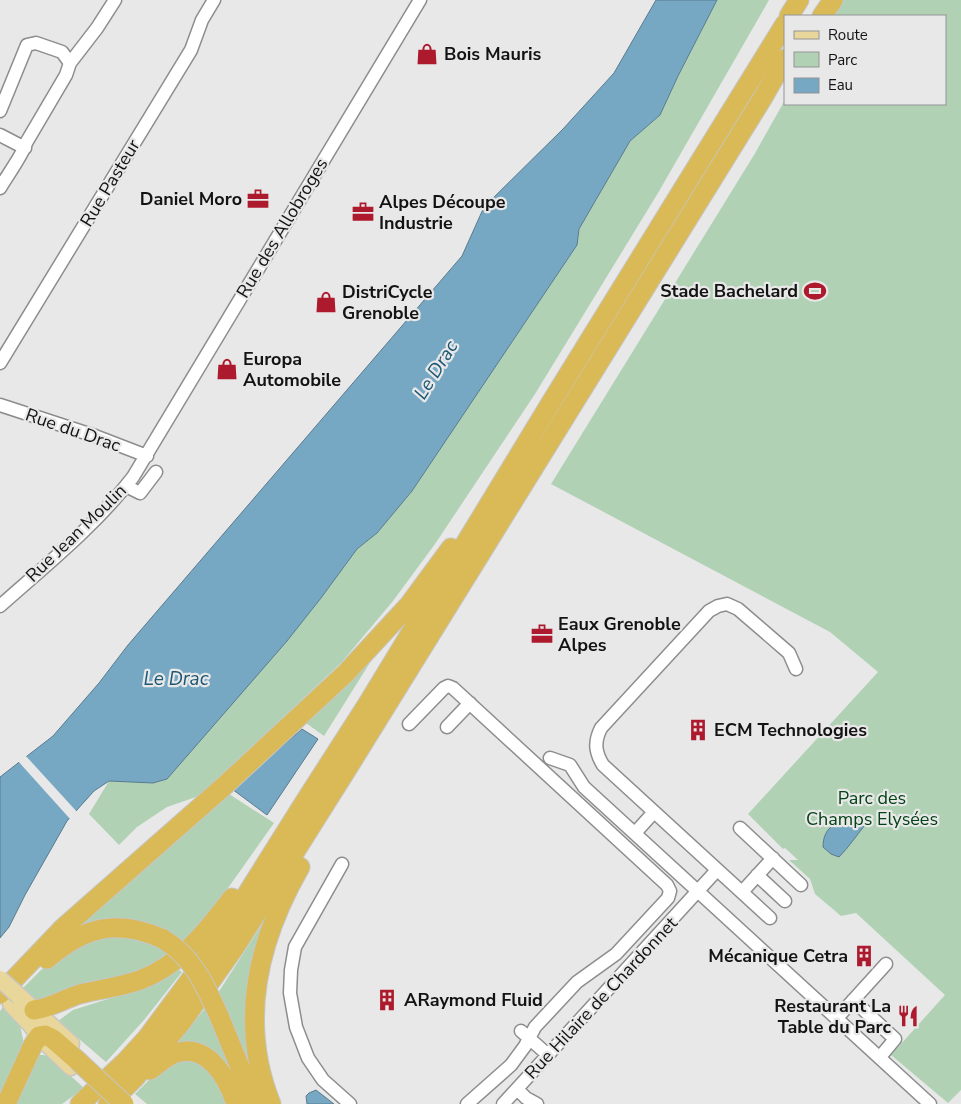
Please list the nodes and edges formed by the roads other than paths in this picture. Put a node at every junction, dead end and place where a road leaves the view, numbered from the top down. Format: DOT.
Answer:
graph roads {
  1 [pos="115,0"];
  2 [pos="214,0"];
  3 [pos="420,0"];
  4 [pos="799,0"];
  5 [pos="819,0"];
  6 [pos="833,0"];
  7 [pos="790,15"];
  8 [pos="811,15"];
  9 [pos="823,15"];
  10 [pos="784,26"];
  11 [pos="784,61"];
  12 [pos="70,63"];
  13 [pos="784,71"];
  14 [pos="762,99"];
  15 [pos="0,111"];
  16 [pos="0,134"];
  17 [pos="25,148"];
  18 [pos="0,188"];
  19 [pos="0,364"];
  20 [pos="552,401"];
  21 [pos="0,405"];
  22 [pos="147,456"];
  23 [pos="156,472"];
  24 [pos="126,486"];
  25 [pos="0,606"];
  26 [pos="796,669"];
  27 [pos="470,703"];
  28 [pos="410,724"];
  29 [pos="447,728"];
  30 [pos="550,758"];
  31 [pos="344,774"];
  32 [pos="304,803"];
  33 [pos="654,812"];
  34 [pos="740,828"];
  35 [pos="635,833"];
  36 [pos="773,858"];
  37 [pos="342,864"];
  38 [pos="717,870"];
  39 [pos="757,875"];
  40 [pos="801,885"];
  41 [pos="698,892"];
  42 [pos="742,892"];
  43 [pos="785,901"];
  44 [pos="770,918"];
  45 [pos="886,964"];
  46 [pos="0,979"];
  47 [pos="6,999"];
  48 [pos="854,1000"];
  49 [pos="34,1010"];
  50 [pos="837,1018"];
  51 [pos="526,1034"];
  52 [pos="39,1036"];
  53 [pos="548,1056"];
  54 [pos="880,1057"];
  55 [pos="77,1062"];
  56 [pos="134,1079"];
  57 [pos="517,1089"];
  58 [pos="108,1102"];
  59 [pos="6,1104"];
  60 [pos="80,1104"];
  61 [pos="124,1104"];
  62 [pos="136,1104"];
  63 [pos="236,1104"];
  64 [pos="255,1104"];
  65 [pos="271,1104"];
  66 [pos="350,1104"];
  67 [pos="467,1104"];
  68 [pos="503,1104"];
  69 [pos="537,1104"];
  70 [pos="930,1104"];
  1 -- 12 [label="street"];
  2 -- 19 [label="street, Rue Pasteur"];
  3 -- 22 [label="street, Rue des Allobroges"];
  4 -- 7 [label="highway"];
  5 -- 8 [label="highway"];
  6 -- 9 [label="highway"];
  10 -- 20 [label="highway"];
  11 -- 14 [label="highway"];
  12 -- 15 [label="street"];
  12 -- 17 [label="street"];
  13 -- 14 [label="highway"];
  14 -- 31 [label="highway"];
  16 -- 17 [label="street"];
  17 -- 18 [label="street"];
  20 -- 32 [label="highway"];
  20 -- 47 [label="highway"];
  21 -- 22 [label="street, Rue du Drac"];
  22 -- 24 [label="street, Rue Jean Moulin"];
  23 -- 24 [label="street"];
  24 -- 25 [label="street, Rue Jean Moulin"];
  26 -- 33 [label="street"];
  27 -- 28 [label="street"];
  27 -- 29 [label="street"];
  27 -- 51 [label="street"];
  30 -- 35 [label="street"];
  31 -- 56 [label="highway"];
  31 -- 65 [label="highway"];
  32 -- 49 [label="highway"];
  32 -- 60 [label="highway"];
  33 -- 35 [label="street"];
  33 -- 38 [label="street"];
  34 -- 36 [label="street"];
  35 -- 41 [label="street"];
  36 -- 39 [label="street"];
  36 -- 40 [label="street"];
  37 -- 66 [label="street"];
  38 -- 41 [label="street, Rue Hilaire de Chardonnet"];
  38 -- 42 [label="street"];
  39 -- 42 [label="street"];
  39 -- 43 [label="street"];
  41 -- 50 [label="street"];
  41 -- 53 [label="street, Rue Hilaire de Chardonnet"];
  42 -- 44 [label="street"];
  45 -- 48 [label="street"];
  46 -- 47 [label="main road, bridge"];
  47 -- 49 [label="main road"];
  47 -- 52 [label="main road"];
  47 -- 64 [label="highway, bridge"];
  48 -- 50 [label="street"];
  48 -- 54 [label="street"];
  49 -- 55 [label="main road"];
  50 -- 54 [label="street"];
  51 -- 53 [label="street"];
  51 -- 67 [label="street"];
  52 -- 55 [label="highway"];
  52 -- 59 [label="highway"];
  53 -- 57 [label="street, Rue Hilaire de Chardonnet"];
  54 -- 70 [label="street"];
  55 -- 58 [label="main road"];
  55 -- 61 [label="highway, bridge"];
  55 -- 62 [label="main road"];
  56 -- 58 [label="highway"];
  56 -- 63 [label="highway"];
  57 -- 68 [label="street, Rue Hilaire de Chardonnet"];
  57 -- 69 [label="street"];
}
